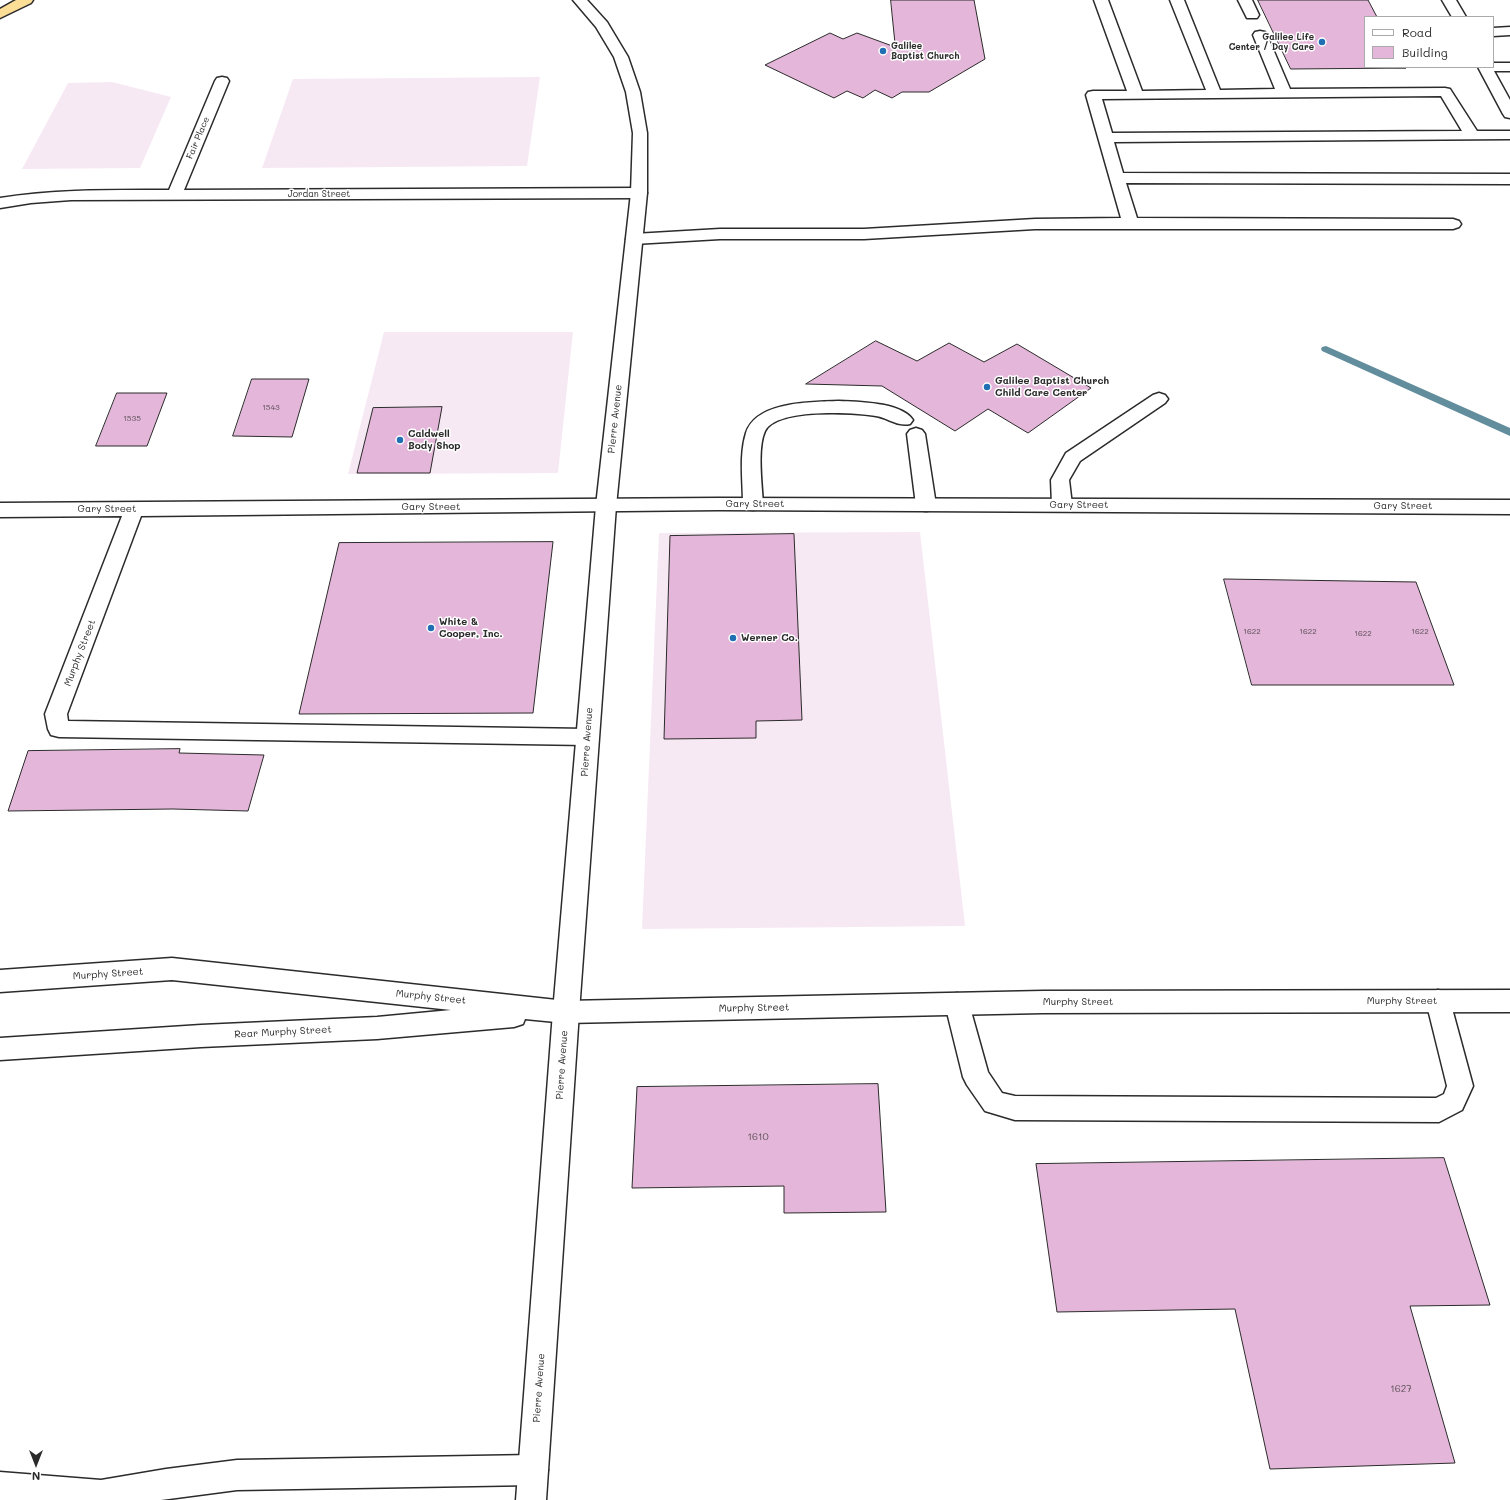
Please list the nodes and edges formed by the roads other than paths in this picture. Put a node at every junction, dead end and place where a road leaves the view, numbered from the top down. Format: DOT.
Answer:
graph roads {
  1 [pos="26,0"];
  2 [pos="580,0"];
  3 [pos="1101,0"];
  4 [pos="1177,0"];
  5 [pos="1245,0"];
  6 [pos="1449,0"];
  7 [pos="0,14"];
  8 [pos="1252,15"];
  9 [pos="1458,16"];
  10 [pos="1494,32"];
  11 [pos="1510,32"];
  12 [pos="1260,35"];
  13 [pos="1494,67"];
  14 [pos="1510,67"];
  15 [pos="1486,68"];
  16 [pos="222,81"];
  17 [pos="1284,93"];
  18 [pos="1215,94"];
  19 [pos="1136,95"];
  20 [pos="1510,114"];
  21 [pos="1472,135"];
  22 [pos="1510,135"];
  23 [pos="1105,138"];
  24 [pos="1117,178"];
  25 [pos="1510,179"];
  26 [pos="639,193"];
  27 [pos="175,194"];
  28 [pos="0,203"];
  29 [pos="1130,223"];
  30 [pos="1453,224"];
  31 [pos="634,239"];
  32 [pos="1158,399"];
  33 [pos="753,504"];
  34 [pos="926,504"];
  35 [pos="1062,505"];
  36 [pos="606,506"];
  37 [pos="1510,507"];
  38 [pos="134,509"];
  39 [pos="0,510"];
  40 [pos="587,737"];
  41 [pos="0,981"];
  42 [pos="1438,1001"];
  43 [pos="1510,1001"];
  44 [pos="957,1004"];
  45 [pos="566,1012"];
  46 [pos="0,1049"];
  47 [pos="533,1470"];
  48 [pos="0,1487"];
  49 [pos="530,1500"];
  1 -- 7 [label="highway"];
  2 -- 26 [label="street, Pierre Avenue"];
  3 -- 19 [label="street"];
  4 -- 18 [label="street"];
  5 -- 8 [label="street"];
  6 -- 9 [label="street"];
  10 -- 11 [label="street"];
  12 -- 17 [label="street"];
  13 -- 14 [label="street"];
  15 -- 20 [label="street"];
  16 -- 27 [label="street, Fair Place"];
  17 -- 18 [label="street"];
  17 -- 21 [label="street"];
  18 -- 19 [label="street"];
  19 -- 23 [label="street"];
  21 -- 22 [label="street"];
  21 -- 23 [label="street"];
  23 -- 24 [label="street"];
  24 -- 25 [label="street"];
  24 -- 29 [label="street"];
  26 -- 27 [label="street, Jordan Street"];
  26 -- 31 [label="street, Pierre Avenue"];
  27 -- 28 [label="street, Jordan Street"];
  29 -- 30 [label="street"];
  29 -- 31 [label="street"];
  31 -- 36 [label="street, Pierre Avenue"];
  32 -- 35 [label="street"];
  33 -- 34 [label="street, Gary Street"];
  33 -- 34 [label="street"];
  33 -- 36 [label="street, Gary Street"];
  34 -- 35 [label="street, Gary Street"];
  35 -- 37 [label="street, Gary Street"];
  36 -- 38 [label="street, Gary Street"];
  36 -- 40 [label="street, Pierre Avenue"];
  38 -- 39 [label="street, Gary Street"];
  38 -- 40 [label="street, Murphy Street"];
  40 -- 45 [label="street, Pierre Avenue"];
  41 -- 45 [label="street, Murphy Street"];
  42 -- 43 [label="street, Murphy Street"];
  42 -- 44 [label="street, Murphy Street"];
  42 -- 44 [label="street"];
  44 -- 45 [label="street, Murphy Street"];
  45 -- 46 [label="street, Rear Murphy Street"];
  45 -- 47 [label="street, Pierre Avenue"];
  47 -- 48 [label="street"];
  47 -- 49 [label="street, Pierre Avenue"];
}
